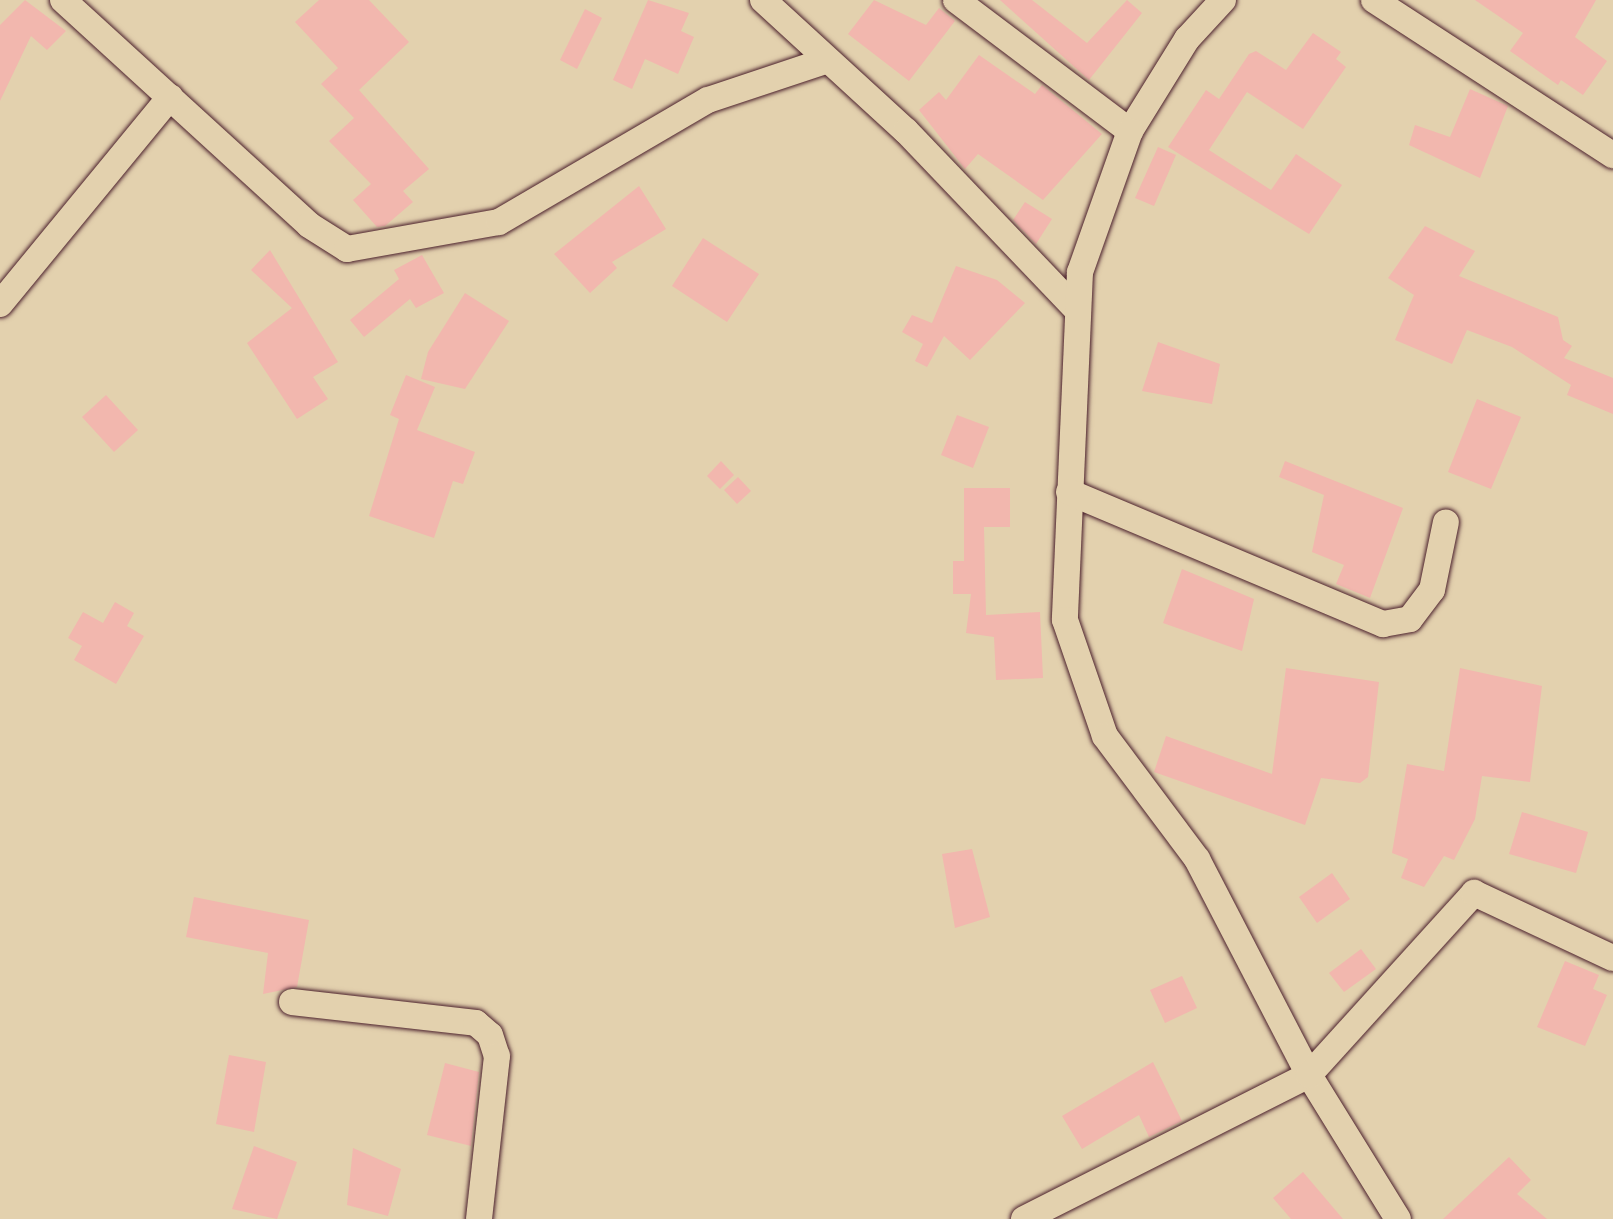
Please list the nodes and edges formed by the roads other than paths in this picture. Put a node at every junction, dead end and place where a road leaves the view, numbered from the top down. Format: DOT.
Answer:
graph roads {
  1 [pos="63,0"];
  2 [pos="763,0"];
  3 [pos="956,0"];
  4 [pos="1223,0"];
  5 [pos="1374,0"];
  6 [pos="825,61"];
  7 [pos="170,97"];
  8 [pos="1130,131"];
  9 [pos="1613,155"];
  10 [pos="0,304"];
  11 [pos="1075,308"];
  12 [pos="1069,492"];
  13 [pos="1446,522"];
  14 [pos="1613,958"];
  15 [pos="292,1002"];
  16 [pos="1309,1075"];
  17 [pos="479,1219"];
  18 [pos="1024,1219"];
  19 [pos="1398,1219"];
  1 -- 7 [label="street"];
  2 -- 6 [label="street"];
  3 -- 8 [label="street"];
  4 -- 8 [label="street"];
  5 -- 9 [label="street"];
  6 -- 7 [label="street"];
  6 -- 11 [label="street"];
  7 -- 10 [label="street"];
  8 -- 11 [label="street"];
  11 -- 12 [label="street"];
  12 -- 13 [label="street"];
  12 -- 16 [label="street"];
  14 -- 16 [label="street"];
  15 -- 17 [label="street"];
  16 -- 18 [label="street"];
  16 -- 19 [label="street"];
}
